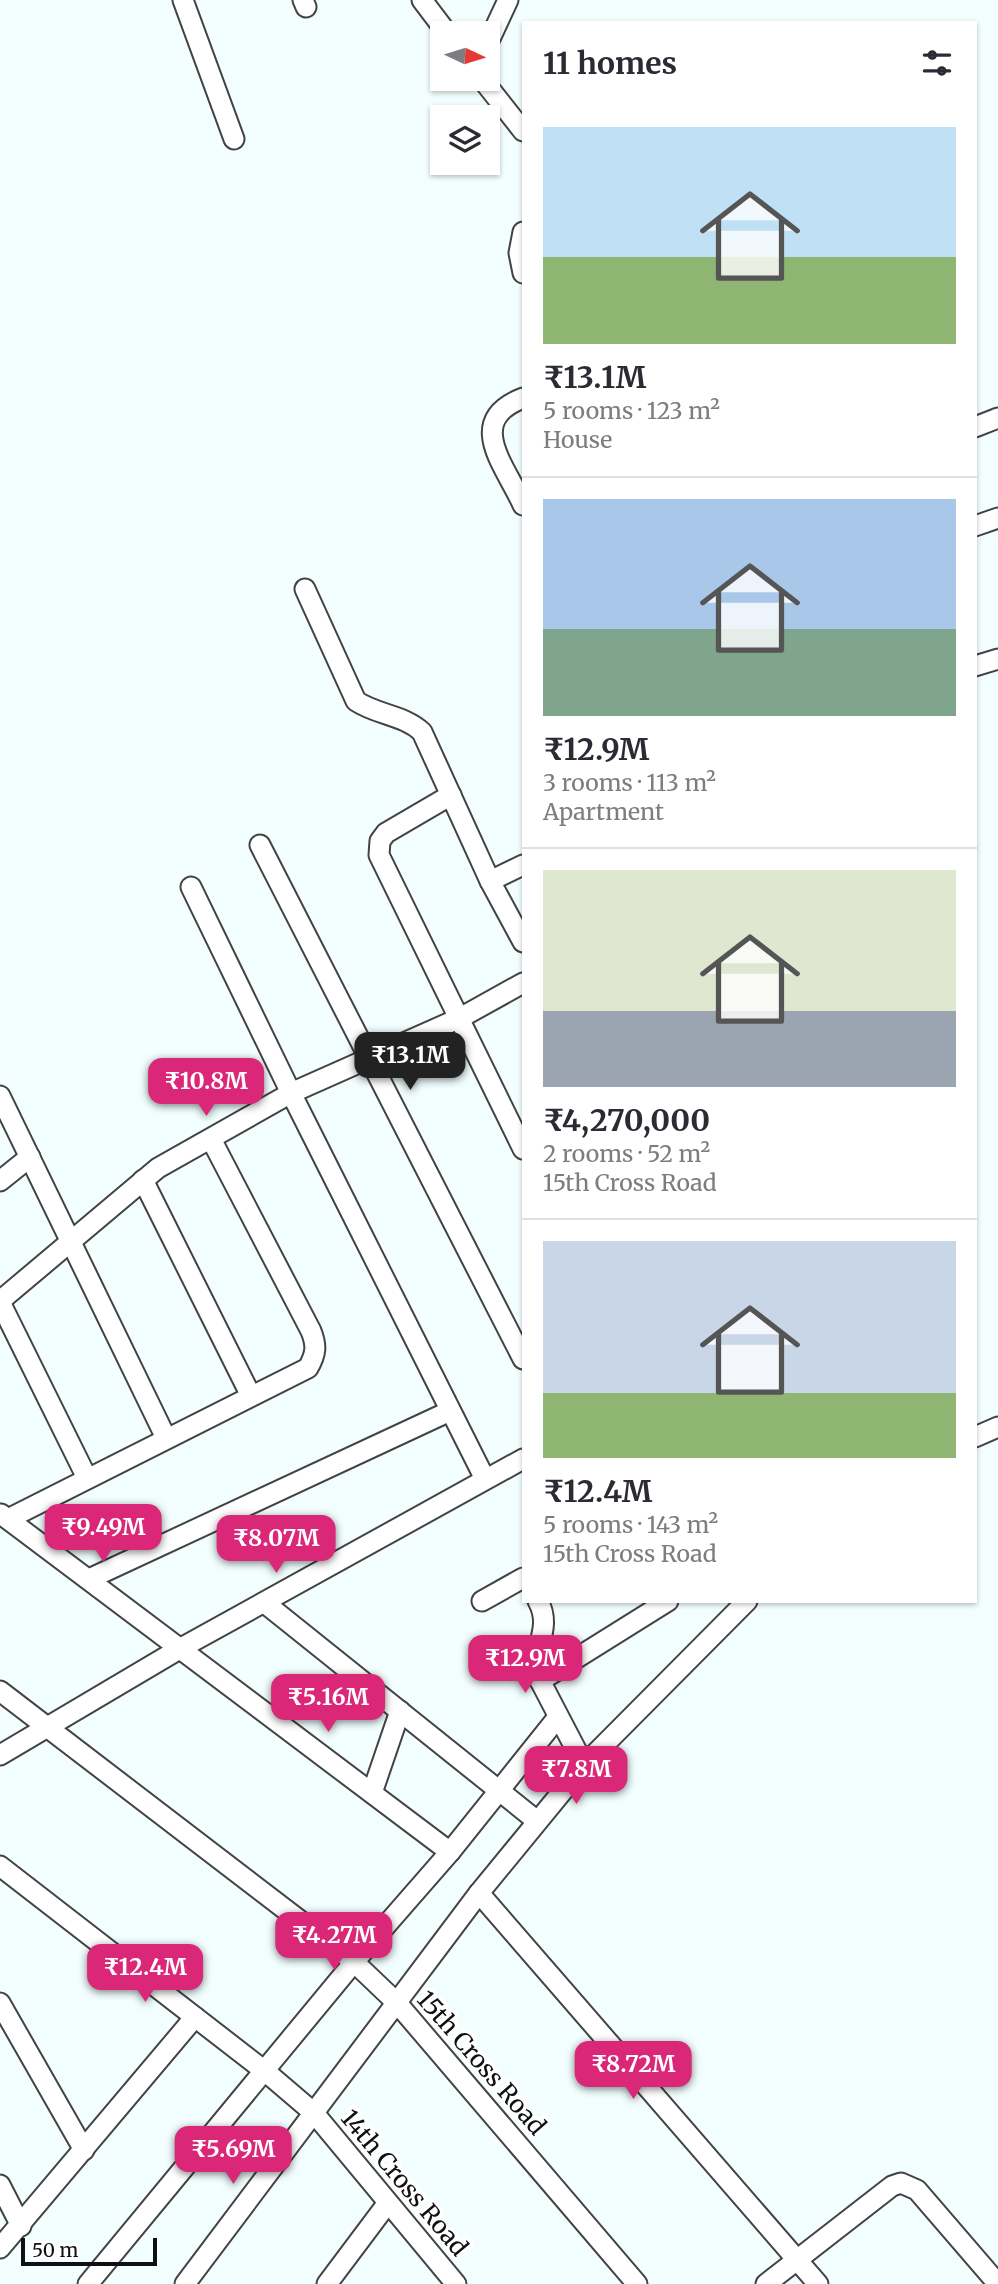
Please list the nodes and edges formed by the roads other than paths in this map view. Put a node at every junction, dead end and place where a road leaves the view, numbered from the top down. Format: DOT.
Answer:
graph roads {
  1 [pos="183,0"];
  2 [pos="422,0"];
  3 [pos="508,0"];
  4 [pos="438,21"];
  5 [pos="498,21"];
  6 [pos="491,91"];
  7 [pos="522,130"];
  8 [pos="234,139"];
  9 [pos="522,237"];
  10 [pos="522,268"];
  11 [pos="522,399"];
  12 [pos="998,418"];
  13 [pos="977,426"];
  14 [pos="522,503"];
  15 [pos="998,518"];
  16 [pos="977,525"];
  17 [pos="305,589"];
  18 [pos="998,659"];
  19 [pos="977,665"];
  20 [pos="451,795"];
  21 [pos="260,845"];
  22 [pos="522,866"];
  23 [pos="491,881"];
  24 [pos="191,887"];
  25 [pos="522,940"];
  26 [pos="522,985"];
  27 [pos="460,1018"];
  28 [pos="370,1058"];
  29 [pos="291,1093"];
  30 [pos="0,1096"];
  31 [pos="211,1139"];
  32 [pos="522,1147"];
  33 [pos="30,1157"];
  34 [pos="143,1180"];
  35 [pos="0,1181"];
  36 [pos="71,1241"];
  37 [pos="0,1302"];
  38 [pos="522,1357"];
  39 [pos="251,1396"];
  40 [pos="450,1411"];
  41 [pos="998,1427"];
  42 [pos="977,1436"];
  43 [pos="166,1438"];
  44 [pos="522,1460"];
  45 [pos="87,1478"];
  46 [pos="485,1479"];
  47 [pos="4,1516"];
  48 [pos="89,1579"];
  49 [pos="522,1579"];
  50 [pos="482,1601"];
  51 [pos="539,1603"];
  52 [pos="665,1603"];
  53 [pos="745,1603"];
  54 [pos="266,1604"];
  55 [pos="181,1648"];
  56 [pos="540,1681"];
  57 [pos="0,1691"];
  58 [pos="400,1711"];
  59 [pos="558,1717"];
  60 [pos="51,1728"];
  61 [pos="0,1755"];
  62 [pos="584,1765"];
  63 [pos="499,1791"];
  64 [pos="372,1793"];
  65 [pos="537,1821"];
  66 [pos="450,1852"];
  67 [pos="0,1866"];
  68 [pos="479,1893"];
  69 [pos="354,1962"];
  70 [pos="0,2003"];
  71 [pos="397,2003"];
  72 [pos="195,2017"];
  73 [pos="266,2072"];
  74 [pos="314,2113"];
  75 [pos="83,2150"];
  76 [pos="0,2185"];
  77 [pos="387,2204"];
  78 [pos="21,2226"];
  79 [pos="0,2248"];
  80 [pos="797,2260"];
  81 [pos="330,2283"];
  82 [pos="88,2284"];
  83 [pos="185,2284"];
  84 [pos="456,2284"];
  85 [pos="637,2284"];
  86 [pos="766,2284"];
  87 [pos="818,2284"];
  88 [pos="998,2284"];
  1 -- 8 [label="street"];
  2 -- 4 [label="street"];
  3 -- 5 [label="street"];
  6 -- 7 [label="street"];
  9 -- 10 [label="street"];
  11 -- 14 [label="street"];
  12 -- 13 [label="street"];
  15 -- 16 [label="street"];
  17 -- 20 [label="street"];
  18 -- 19 [label="street"];
  20 -- 23 [label="street"];
  20 -- 27 [label="street"];
  21 -- 28 [label="street"];
  22 -- 23 [label="street"];
  23 -- 25 [label="street"];
  24 -- 29 [label="street"];
  26 -- 27 [label="street"];
  27 -- 28 [label="street"];
  27 -- 32 [label="street"];
  28 -- 29 [label="street"];
  28 -- 38 [label="street"];
  29 -- 31 [label="street"];
  29 -- 40 [label="street"];
  30 -- 33 [label="street"];
  31 -- 34 [label="street"];
  31 -- 39 [label="street"];
  33 -- 35 [label="street"];
  33 -- 36 [label="street"];
  34 -- 36 [label="street"];
  34 -- 39 [label="street"];
  36 -- 37 [label="street"];
  36 -- 43 [label="street"];
  37 -- 45 [label="street"];
  39 -- 43 [label="street"];
  40 -- 46 [label="street"];
  40 -- 48 [label="street"];
  41 -- 42 [label="street"];
  43 -- 45 [label="street"];
  44 -- 46 [label="street"];
  45 -- 47 [label="street"];
  46 -- 54 [label="street"];
  47 -- 48 [label="street"];
  48 -- 55 [label="street"];
  49 -- 50 [label="street"];
  51 -- 56 [label="street"];
  52 -- 56 [label="street"];
  53 -- 62 [label="street"];
  54 -- 55 [label="street"];
  54 -- 58 [label="street"];
  55 -- 60 [label="street"];
  55 -- 64 [label="street"];
  56 -- 59 [label="street"];
  57 -- 60 [label="street, 15th Cross Road"];
  58 -- 63 [label="street"];
  58 -- 64 [label="street"];
  59 -- 62 [label="street"];
  59 -- 63 [label="street"];
  60 -- 61 [label="street"];
  60 -- 69 [label="street, 15th Cross Road"];
  62 -- 65 [label="street"];
  63 -- 65 [label="street"];
  63 -- 66 [label="street"];
  64 -- 66 [label="street"];
  65 -- 68 [label="street"];
  66 -- 69 [label="street"];
  67 -- 72 [label="street, 14th Cross Road"];
  68 -- 71 [label="street"];
  68 -- 80 [label="street"];
  69 -- 71 [label="street, 15th Cross Road"];
  69 -- 73 [label="street"];
  70 -- 75 [label="street"];
  71 -- 74 [label="street"];
  71 -- 85 [label="street, 15th Cross Road"];
  72 -- 73 [label="street, 14th Cross Road"];
  72 -- 75 [label="street"];
  73 -- 74 [label="street, 14th Cross Road"];
  73 -- 82 [label="street"];
  74 -- 77 [label="street, 14th Cross Road"];
  74 -- 83 [label="street"];
  75 -- 78 [label="street"];
  76 -- 78 [label="street"];
  77 -- 81 [label="street"];
  77 -- 84 [label="street, 14th Cross Road"];
  78 -- 79 [label="street"];
  80 -- 86 [label="street"];
  80 -- 87 [label="street"];
  80 -- 88 [label="street"];
}
